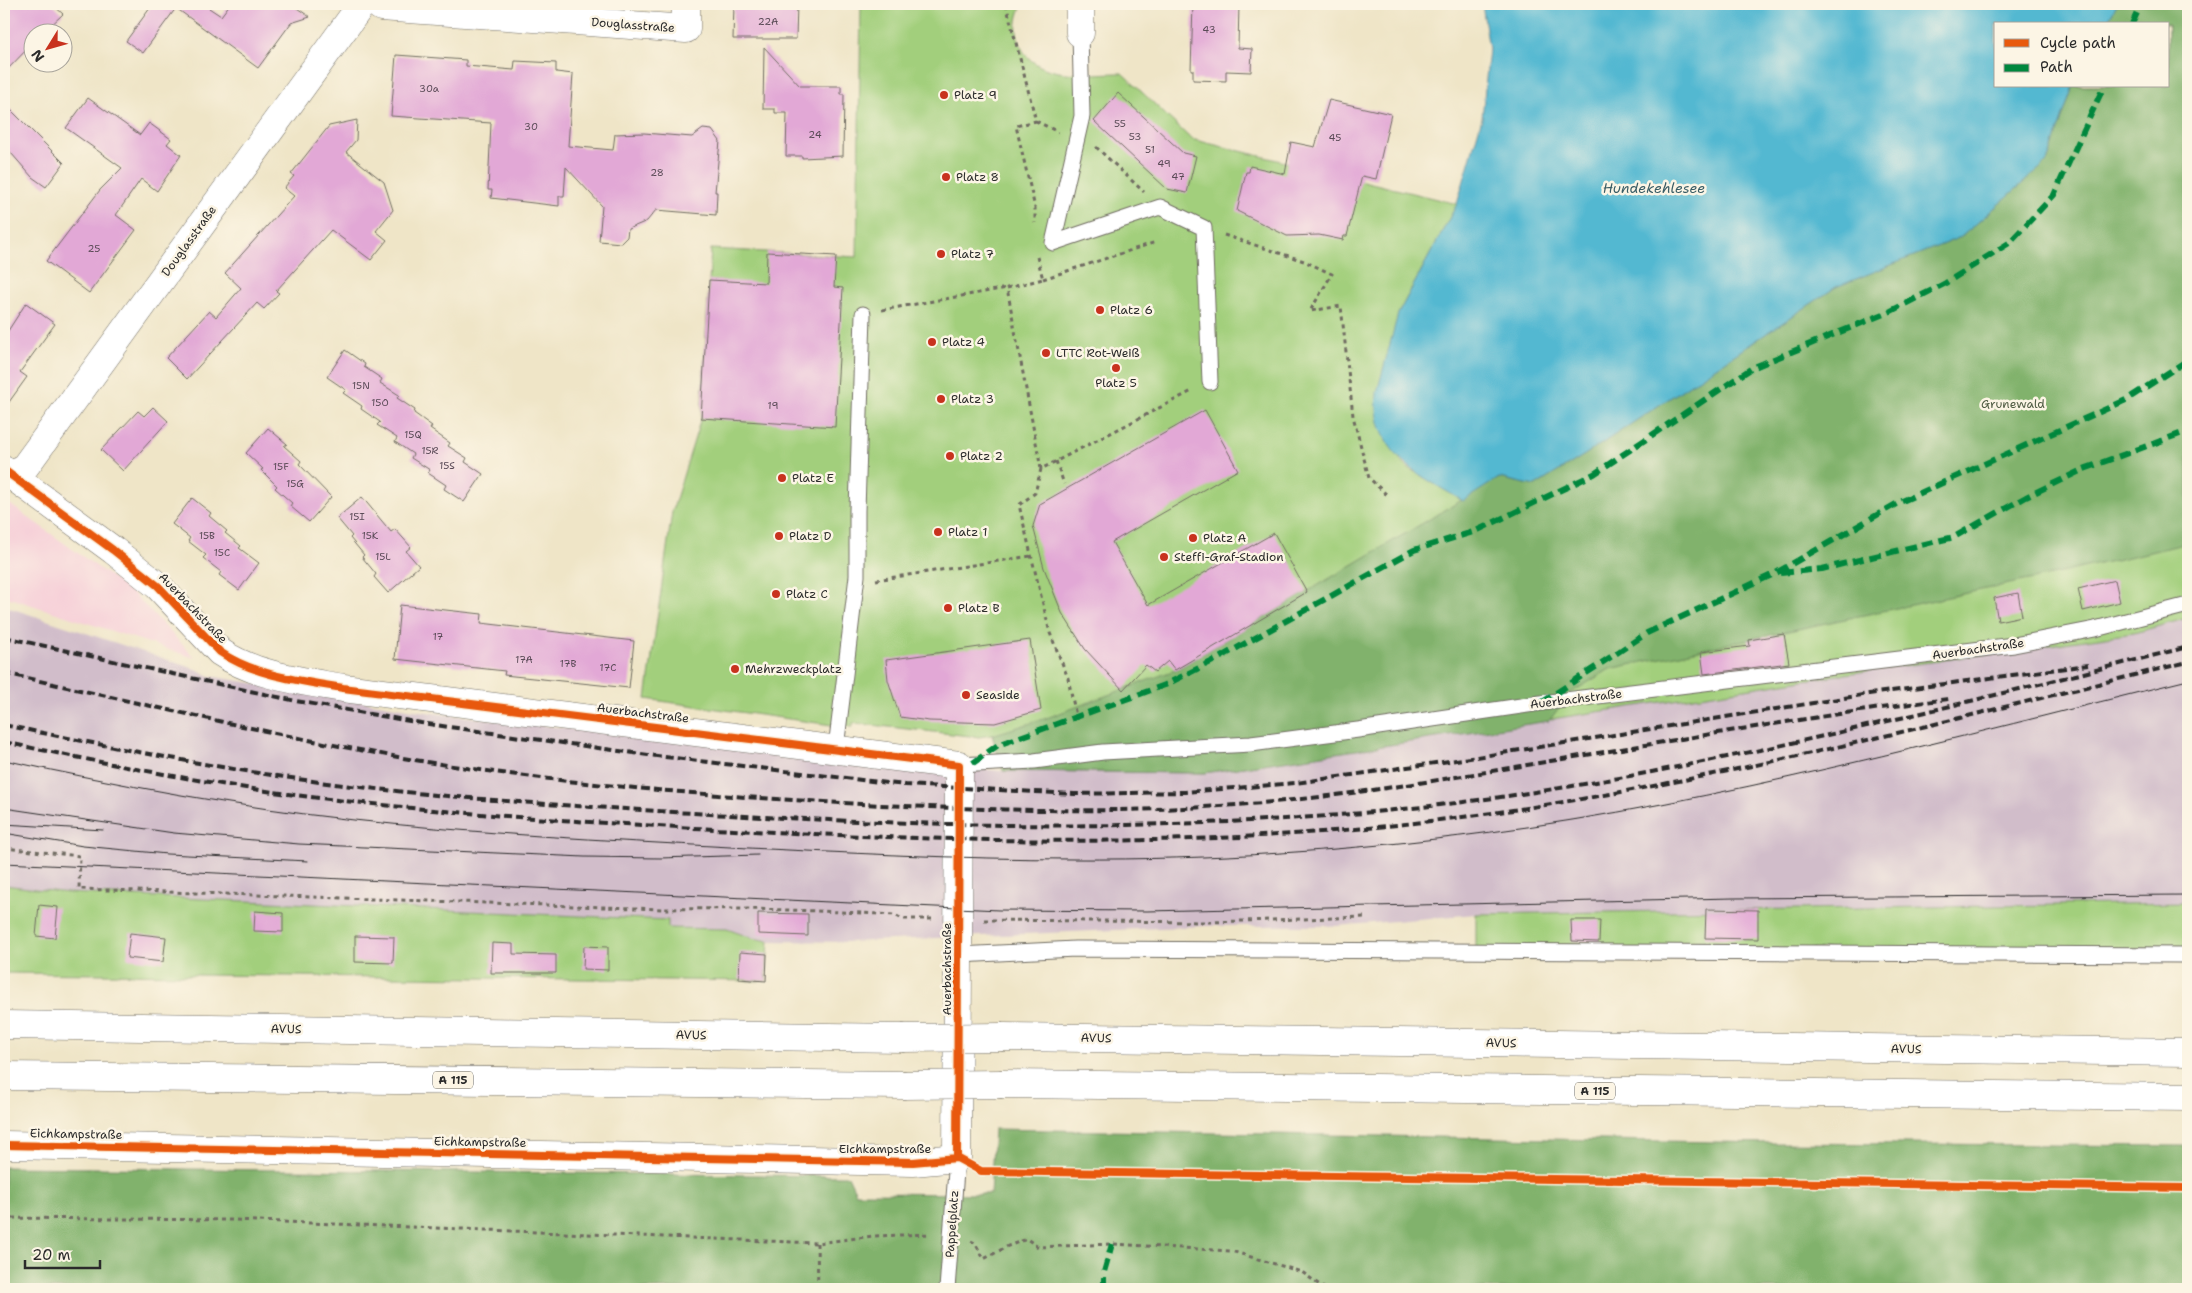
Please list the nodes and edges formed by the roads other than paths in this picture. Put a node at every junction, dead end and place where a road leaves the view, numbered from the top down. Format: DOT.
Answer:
graph roads {
  1 [pos="362,4"];
  2 [pos="376,4"];
  3 [pos="686,4"];
  4 [pos="1080,4"];
  5 [pos="1080,33"];
  6 [pos="863,314"];
  7 [pos="1210,382"];
  8 [pos="10,475"];
  9 [pos="2188,605"];
  10 [pos="836,748"];
  11 [pos="959,765"];
  12 [pos="959,955"];
  13 [pos="2188,955"];
  14 [pos="4,1025"];
  15 [pos="2188,1052"];
  16 [pos="4,1076"];
  17 [pos="2188,1097"];
  18 [pos="4,1144"];
  19 [pos="957,1158"];
  20 [pos="947,1289"];
  1 -- 8 [label="main road, Douglasstraße"];
  2 -- 3 [label="main road, Douglasstraße"];
  4 -- 5 [label="main road"];
  5 -- 7 [label="lane"];
  6 -- 10 [label="lane"];
  8 -- 10 [label="main road, Auerbachstraße"];
  9 -- 11 [label="lane, Auerbachstraße"];
  10 -- 11 [label="main road, Auerbachstraße"];
  11 -- 12 [label="main road, Auerbachstraße"];
  12 -- 13 [label="lane"];
  12 -- 19 [label="main road, Auerbachstraße"];
  14 -- 15 [label="main road, AVUS, bridge"];
  16 -- 17 [label="main road, A 115, bridge"];
  18 -- 19 [label="main road, Eichkampstraße"];
  19 -- 20 [label="lane, Pappelplatz"];
}
